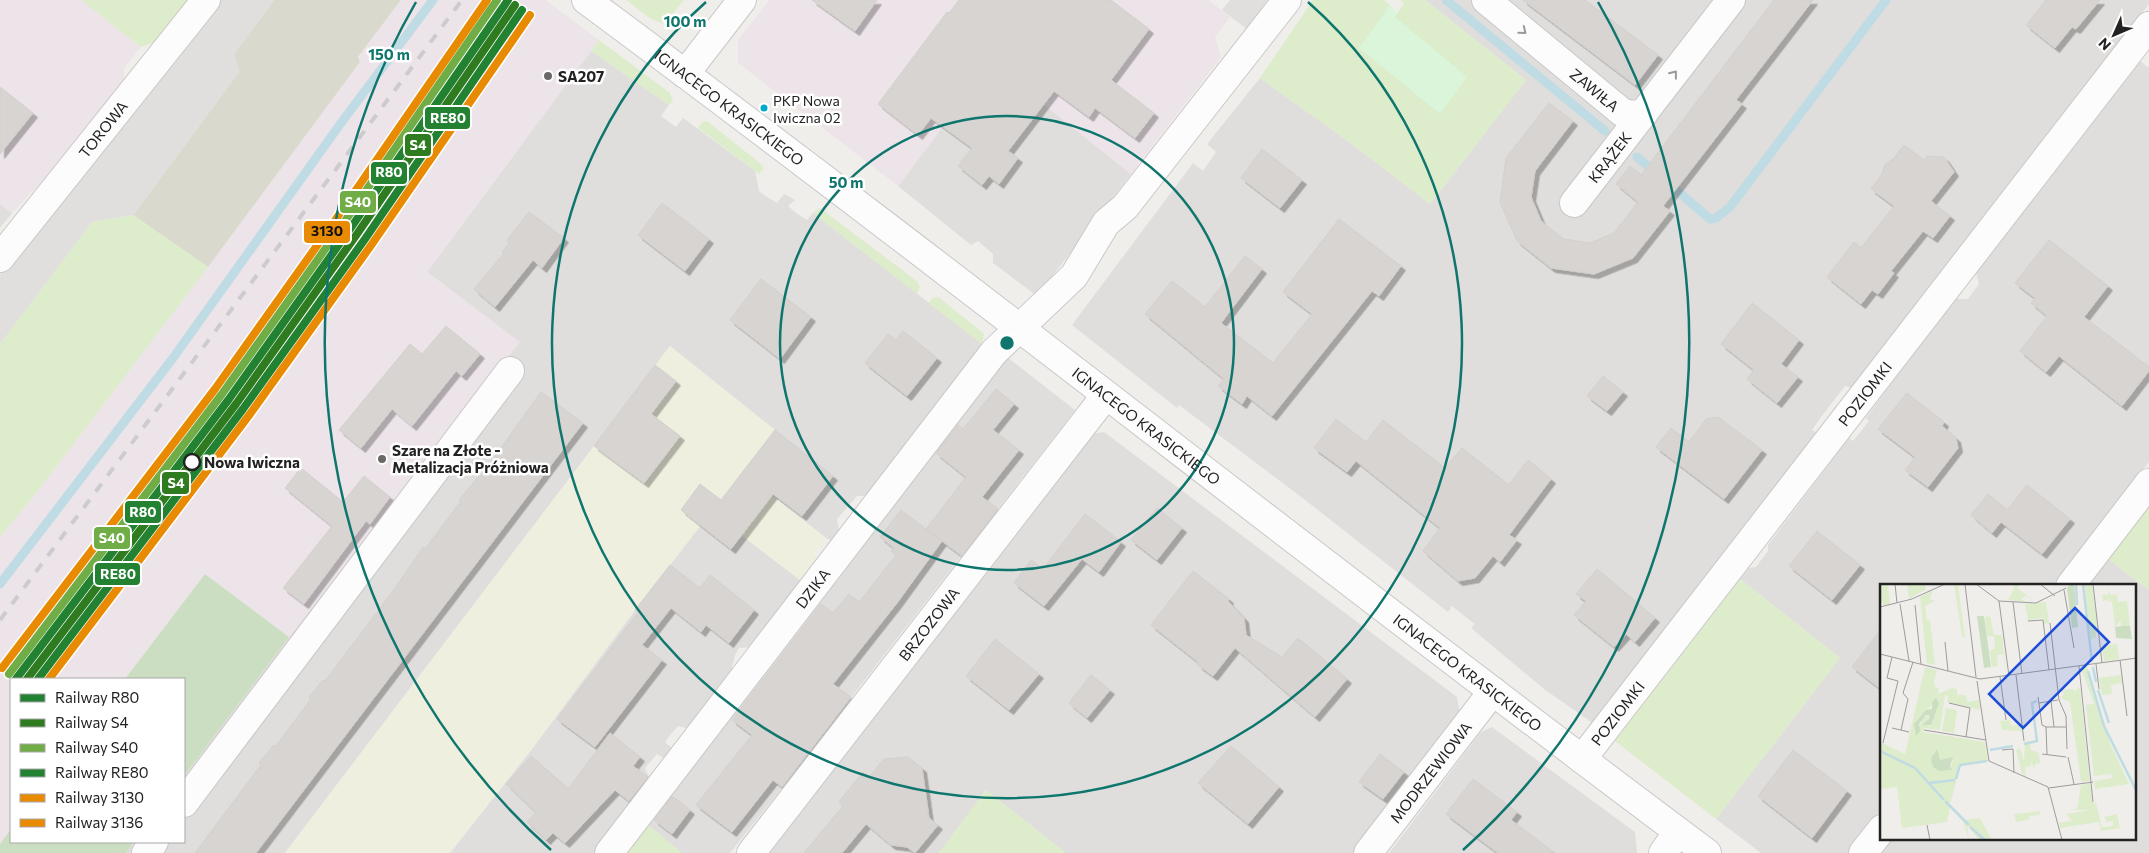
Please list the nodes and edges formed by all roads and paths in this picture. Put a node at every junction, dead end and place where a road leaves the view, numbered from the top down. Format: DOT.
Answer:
graph roads {
  1 [pos="206,0"];
  2 [pos="586,0"];
  3 [pos="742,0"];
  4 [pos="1287,0"];
  5 [pos="1486,0"];
  6 [pos="1731,0"];
  7 [pos="2149,26"];
  8 [pos="685,74"];
  9 [pos="1644,113"];
  10 [pos="1574,203"];
  11 [pos="0,258"];
  12 [pos="1020,328"];
  13 [pos="510,370"];
  14 [pos="1106,395"];
  15 [pos="2149,483"];
  16 [pos="2072,584"];
  17 [pos="1492,691"];
  18 [pos="1582,759"];
  19 [pos="185,802"];
  20 [pos="1880,832"];
  21 [pos="1670,842"];
  22 [pos="608,853"];
  23 [pos="751,853"];
  24 [pos="1368,853"];
  25 [pos="1707,853"];
  26 [pos="1863,853"];
  1 -- 11 [label="street, TOROWA"];
  2 -- 8 [label="street, IGNACEGO KRASICKIEGO"];
  3 -- 8 [label="street"];
  4 -- 12 [label="street, DZIKA"];
  5 -- 9 [label="street, ZAWIŁA, one-way"];
  9 -- 6 [label="street, one-way"];
  7 -- 18 [label="street, POZIOMKI"];
  8 -- 12 [label="street, IGNACEGO KRASICKIEGO"];
  9 -- 10 [label="street, KRĄŻEK"];
  12 -- 14 [label="street, IGNACEGO KRASICKIEGO"];
  12 -- 22 [label="street, DZIKA"];
  13 -- 19 [label="street"];
  14 -- 17 [label="street, IGNACEGO KRASICKIEGO"];
  14 -- 23 [label="street, BRZOZOWA"];
  15 -- 16 [label="street"];
  17 -- 18 [label="street, IGNACEGO KRASICKIEGO"];
  17 -- 24 [label="street, MODRZEWIOWA"];
  18 -- 21 [label="street, IGNACEGO KRASICKIEGO"];
  20 -- 26 [label="street"];
  21 -- 25 [label="street, IGNACEGO KRASICKIEGO"];
}
